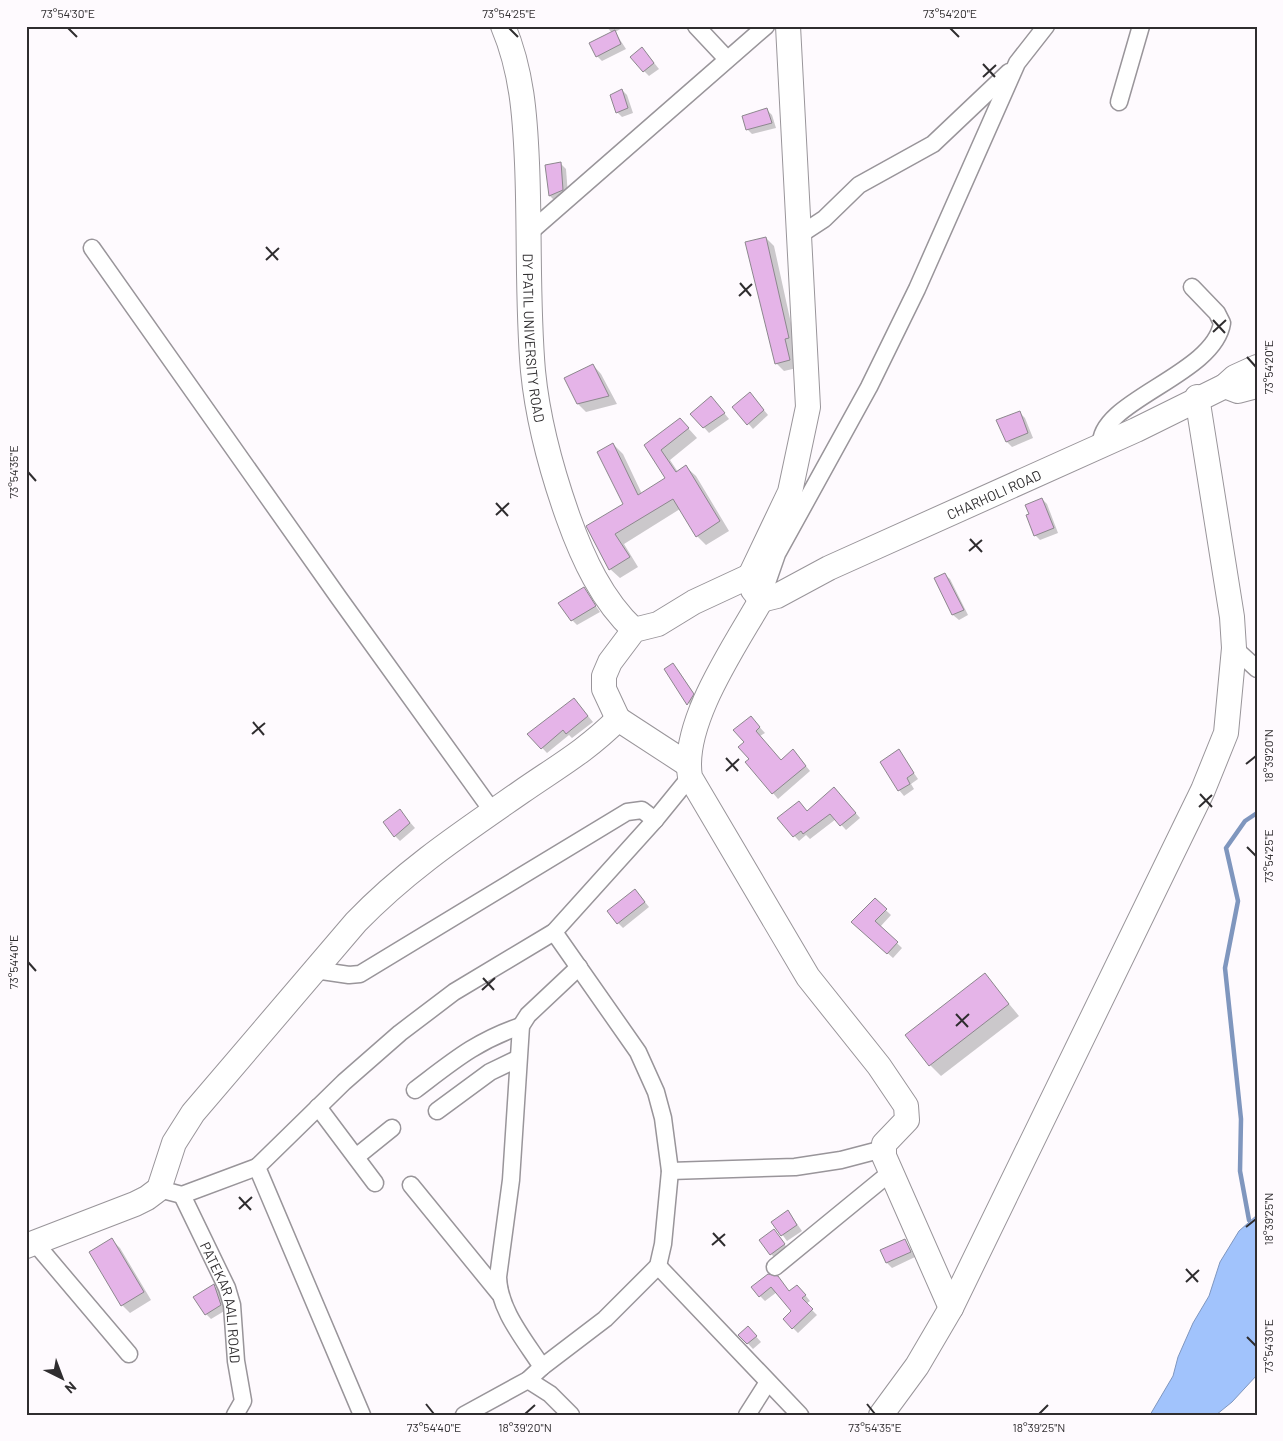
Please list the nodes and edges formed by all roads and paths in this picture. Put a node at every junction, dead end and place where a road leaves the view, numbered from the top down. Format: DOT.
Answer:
graph roads {
  1 [pos="696,26"];
  2 [pos="766,26"];
  3 [pos="788,26"];
  4 [pos="1046,26"];
  5 [pos="1141,26"];
  6 [pos="507,28"];
  7 [pos="727,59"];
  8 [pos="1017,62"];
  9 [pos="1119,102"];
  10 [pos="530,232"];
  11 [pos="798,236"];
  12 [pos="92,248"];
  13 [pos="1192,288"];
  14 [pos="1257,367"];
  15 [pos="1225,386"];
  16 [pos="1257,386"];
  17 [pos="1198,398"];
  18 [pos="1101,445"];
  19 [pos="750,576"];
  20 [pos="761,600"];
  21 [pos="634,630"];
  22 [pos="1234,648"];
  23 [pos="1257,669"];
  24 [pos="618,719"];
  25 [pos="688,770"];
  26 [pos="493,812"];
  27 [pos="655,820"];
  28 [pos="554,932"];
  29 [pos="579,967"];
  30 [pos="314,970"];
  31 [pos="521,1026"];
  32 [pos="517,1059"];
  33 [pos="415,1090"];
  34 [pos="318,1107"];
  35 [pos="437,1111"];
  36 [pos="392,1128"];
  37 [pos="883,1149"];
  38 [pos="356,1157"];
  39 [pos="257,1167"];
  40 [pos="670,1170"];
  41 [pos="891,1172"];
  42 [pos="375,1183"];
  43 [pos="411,1185"];
  44 [pos="159,1189"];
  45 [pos="182,1195"];
  46 [pos="31,1244"];
  47 [pos="658,1266"];
  48 [pos="775,1268"];
  49 [pos="499,1293"];
  50 [pos="951,1308"];
  51 [pos="129,1354"];
  52 [pos="542,1367"];
  53 [pos="528,1380"];
  54 [pos="768,1382"];
  55 [pos="235,1415"];
  56 [pos="362,1415"];
  57 [pos="464,1415"];
  58 [pos="571,1415"];
  59 [pos="747,1415"];
  60 [pos="800,1415"];
  61 [pos="881,1415"];
  1 -- 7 [label="street"];
  2 -- 7 [label="street"];
  3 -- 11 [label="street"];
  4 -- 8 [label="street"];
  5 -- 9 [label="street"];
  6 -- 10 [label="street, DY PATIL UNIVERSITY ROAD"];
  7 -- 10 [label="street"];
  8 -- 11 [label="street"];
  8 -- 20 [label="street"];
  10 -- 21 [label="street, DY PATIL UNIVERSITY ROAD"];
  11 -- 19 [label="street"];
  12 -- 26 [label="street"];
  13 -- 18 [label="street"];
  14 -- 15 [label="street, CHARHOLI ROAD"];
  15 -- 16 [label="street, CHARHOLI ROAD"];
  15 -- 17 [label="street, CHARHOLI ROAD"];
  17 -- 18 [label="street, CHARHOLI ROAD"];
  17 -- 22 [label="street"];
  18 -- 20 [label="street, CHARHOLI ROAD"];
  19 -- 20 [label="street"];
  19 -- 21 [label="street"];
  20 -- 25 [label="street"];
  21 -- 24 [label="street"];
  22 -- 23 [label="street"];
  22 -- 50 [label="street"];
  24 -- 25 [label="street"];
  24 -- 26 [label="street"];
  25 -- 27 [label="street"];
  25 -- 37 [label="street"];
  26 -- 30 [label="street"];
  27 -- 28 [label="street"];
  27 -- 30 [label="street"];
  28 -- 29 [label="street"];
  28 -- 34 [label="street"];
  29 -- 31 [label="street"];
  29 -- 40 [label="street"];
  30 -- 44 [label="street"];
  31 -- 32 [label="street"];
  31 -- 33 [label="street"];
  32 -- 35 [label="street"];
  32 -- 49 [label="street"];
  34 -- 38 [label="street"];
  34 -- 39 [label="street"];
  36 -- 38 [label="street"];
  37 -- 40 [label="street"];
  37 -- 41 [label="street"];
  38 -- 42 [label="street"];
  39 -- 45 [label="street"];
  39 -- 56 [label="street"];
  40 -- 47 [label="street"];
  41 -- 48 [label="street"];
  41 -- 50 [label="street"];
  43 -- 49 [label="street"];
  44 -- 45 [label="street"];
  44 -- 46 [label="street"];
  45 -- 55 [label="street, PATEKAR AALI ROAD"];
  46 -- 51 [label="street"];
  47 -- 52 [label="street"];
  47 -- 54 [label="street"];
  49 -- 52 [label="street"];
  50 -- 61 [label="street"];
  52 -- 53 [label="street"];
  53 -- 57 [label="street"];
  53 -- 58 [label="street"];
  54 -- 59 [label="street"];
  54 -- 60 [label="street"];
}
